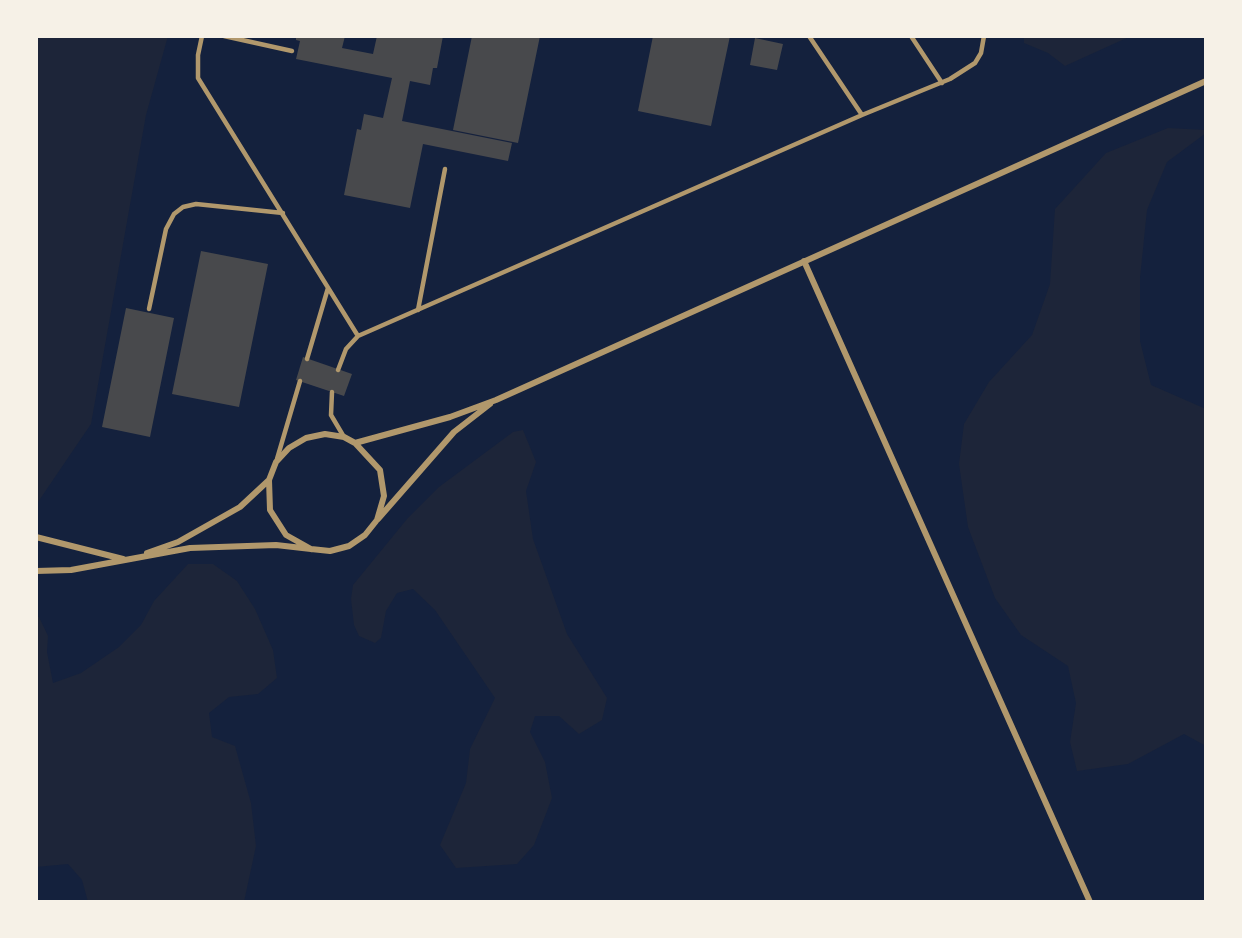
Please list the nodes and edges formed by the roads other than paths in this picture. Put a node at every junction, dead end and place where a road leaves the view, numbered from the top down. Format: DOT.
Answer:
graph roads {
  1 [pos="202,36"];
  2 [pos="224,36"];
  3 [pos="809,36"];
  4 [pos="911,36"];
  5 [pos="984,36"];
  6 [pos="292,51"];
  7 [pos="1206,81"];
  8 [pos="942,83"];
  9 [pos="862,115"];
  10 [pos="445,169"];
  11 [pos="283,213"];
  12 [pos="804,261"];
  13 [pos="328,288"];
  14 [pos="150,309"];
  15 [pos="418,311"];
  16 [pos="358,336"];
  17 [pos="307,359"];
  18 [pos="338,370"];
  19 [pos="300,381"];
  20 [pos="332,392"];
  21 [pos="496,400"];
  22 [pos="344,437"];
  23 [pos="355,443"];
  24 [pos="276,462"];
  25 [pos="269,480"];
  26 [pos="377,520"];
  27 [pos="36,537"];
  28 [pos="311,549"];
  29 [pos="127,560"];
  30 [pos="36,571"];
  31 [pos="1090,902"];
  1 -- 11 [label="lane"];
  2 -- 6 [label="lane"];
  3 -- 9 [label="lane"];
  4 -- 8 [label="lane"];
  5 -- 8 [label="lane"];
  7 -- 12 [label="street"];
  8 -- 9 [label="lane"];
  9 -- 15 [label="lane"];
  10 -- 15 [label="lane"];
  11 -- 13 [label="lane"];
  11 -- 14 [label="lane"];
  12 -- 21 [label="street"];
  12 -- 31 [label="street"];
  13 -- 16 [label="lane"];
  13 -- 17 [label="lane"];
  15 -- 16 [label="lane"];
  16 -- 18 [label="lane"];
  19 -- 24 [label="lane"];
  20 -- 22 [label="lane"];
  21 -- 23 [label="street"];
  21 -- 26 [label="street"];
  22 -- 23 [label="street"];
  22 -- 24 [label="street"];
  23 -- 26 [label="street"];
  24 -- 25 [label="street"];
  25 -- 28 [label="street"];
  25 -- 29 [label="street"];
  26 -- 28 [label="street"];
  27 -- 29 [label="street"];
  28 -- 29 [label="street"];
  29 -- 30 [label="street"];
}
